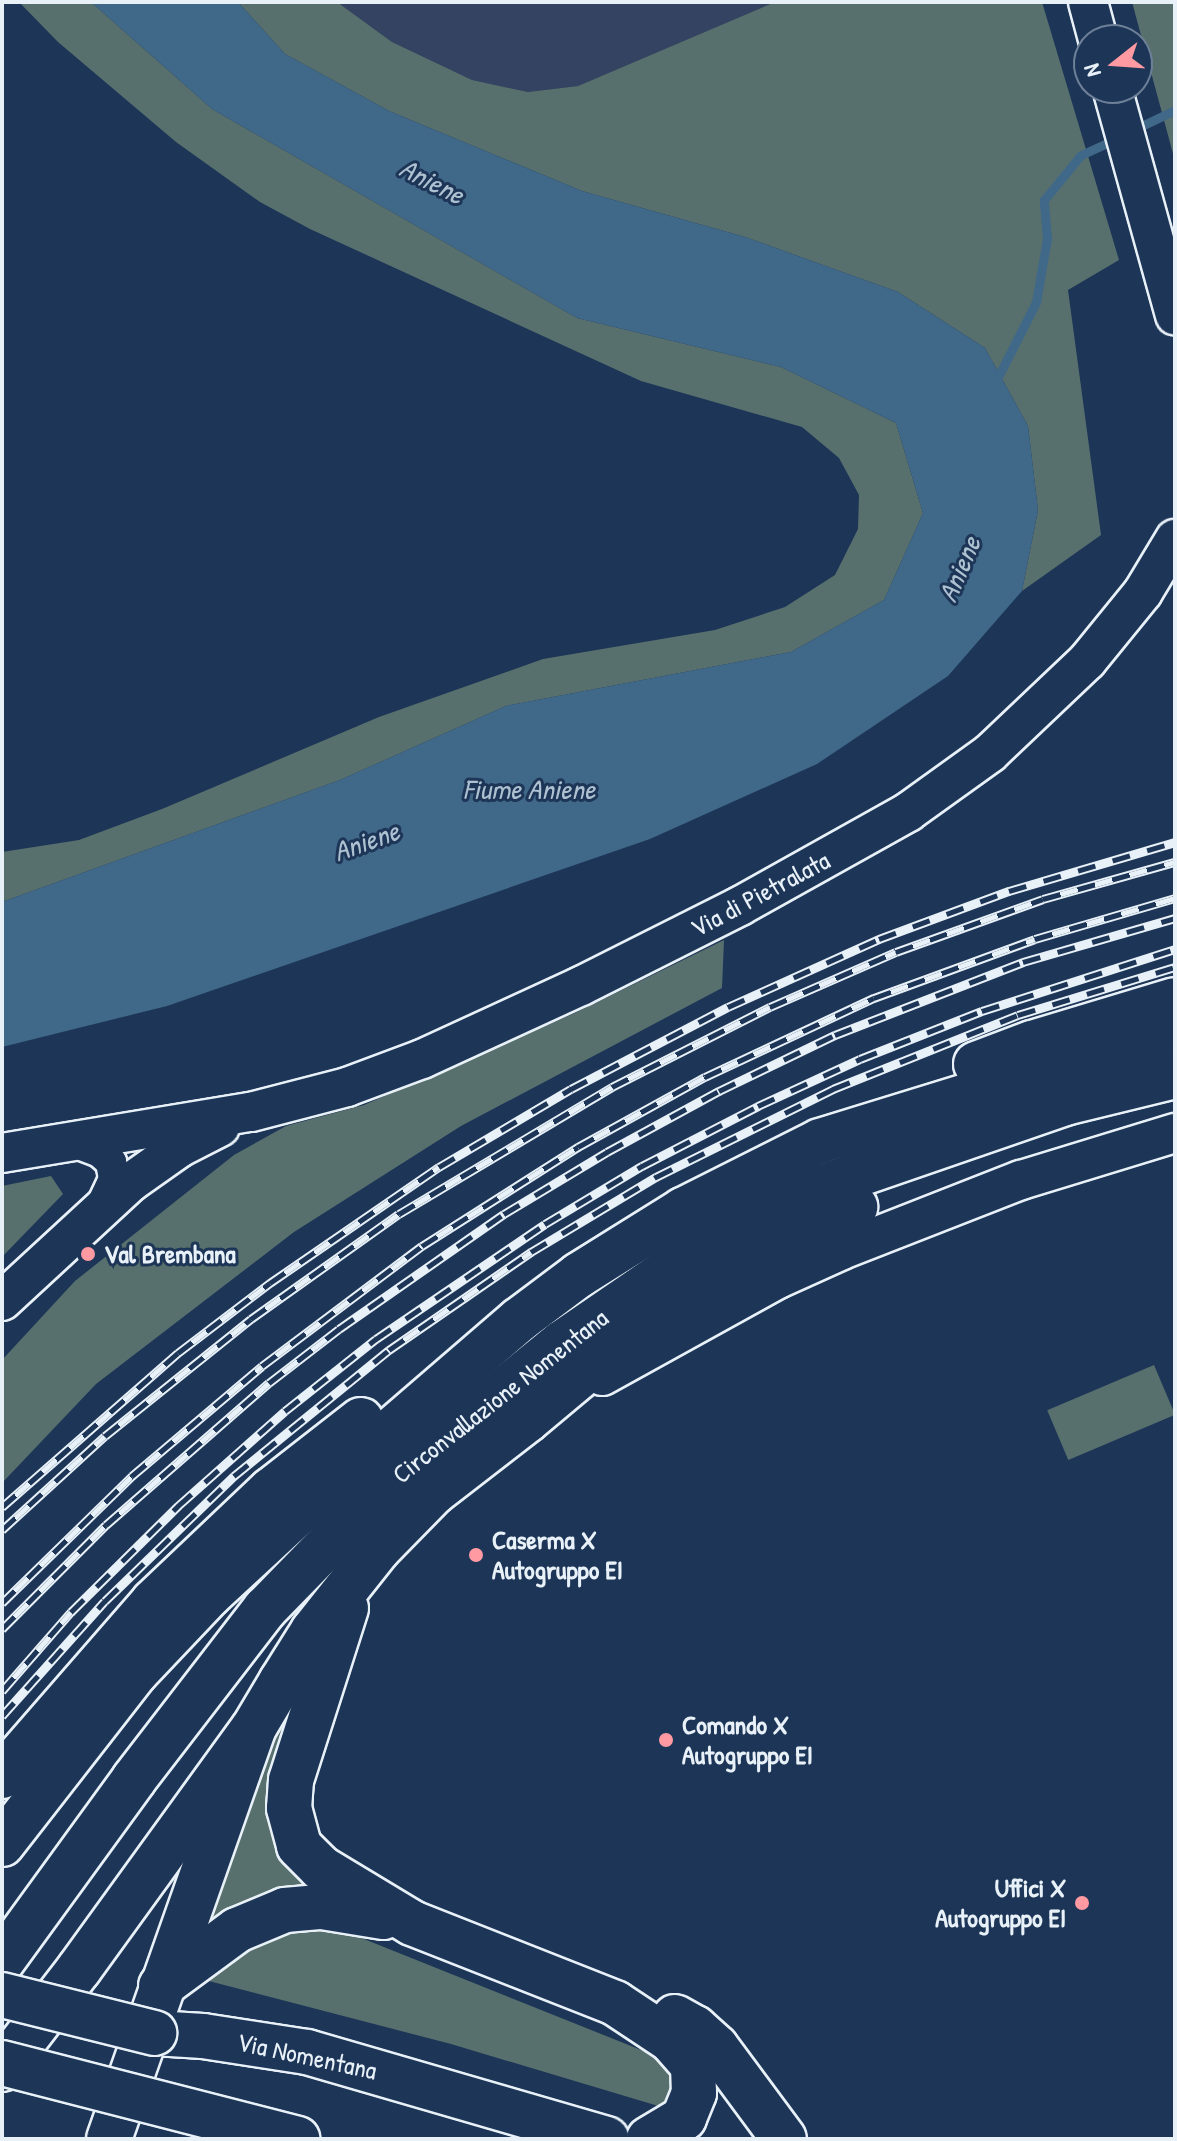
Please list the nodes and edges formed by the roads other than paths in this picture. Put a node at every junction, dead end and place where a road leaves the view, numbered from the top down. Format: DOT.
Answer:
graph roads {
  1 [pos="1088,2"];
  2 [pos="1094,24"];
  3 [pos="1116,104"];
  4 [pos="1175,315"];
  5 [pos="1170,556"];
  6 [pos="1175,1000"];
  7 [pos="1175,1037"];
  8 [pos="1175,1076"];
  9 [pos="1175,1100"];
  10 [pos="251,1112"];
  11 [pos="1175,1133"];
  12 [pos="71,1141"];
  13 [pos="820,1141"];
  14 [pos="2,1153"];
  15 [pos="99,1211"];
  16 [pos="2,1301"];
  17 [pos="519,1320"];
  18 [pos="527,1420"];
  19 [pos="357,1576"];
  20 [pos="253,1729"];
  21 [pos="2,1776"];
  22 [pos="2,1844"];
  23 [pos="412,1923"];
  24 [pos="2,1961"];
  25 [pos="161,1986"];
  26 [pos="2,1995"];
  27 [pos="615,2003"];
  28 [pos="2,2066"];
  29 [pos="109,2139"];
  30 [pos="297,2139"];
  31 [pos="607,2139"];
  32 [pos="649,2139"];
  33 [pos="784,2139"];
  1 -- 2 [label="street"];
  3 -- 4 [label="street"];
  5 -- 10 [label="street, Via di Pietralata"];
  6 -- 13 [label="main road"];
  7 -- 13 [label="main road, Circonvallazione Nomentana"];
  8 -- 24 [label="main road, Circonvallazione Nomentana"];
  9 -- 18 [label="main road"];
  10 -- 12 [label="street"];
  10 -- 15 [label="street"];
  11 -- 18 [label="street, Circonvallazione Nomentana"];
  12 -- 14 [label="street"];
  12 -- 15 [label="street"];
  13 -- 17 [label="main road, Circonvallazione Nomentana"];
  15 -- 16 [label="street"];
  17 -- 21 [label="main road"];
  17 -- 22 [label="main road, Circonvallazione Nomentana"];
  18 -- 19 [label="main road, Circonvallazione Nomentana"];
  19 -- 20 [label="main road, Circonvallazione Nomentana"];
  19 -- 23 [label="main road"];
  20 -- 25 [label="main road, Circonvallazione Nomentana"];
  20 -- 28 [label="main road"];
  23 -- 25 [label="main road"];
  23 -- 27 [label="main road"];
  25 -- 29 [label="main road, Circonvallazione Nomentana"];
  26 -- 31 [label="main road, Via Nomentana, bridge"];
  27 -- 32 [label="main road"];
  27 -- 33 [label="main road"];
  28 -- 30 [label="main road, bridge"];
}
